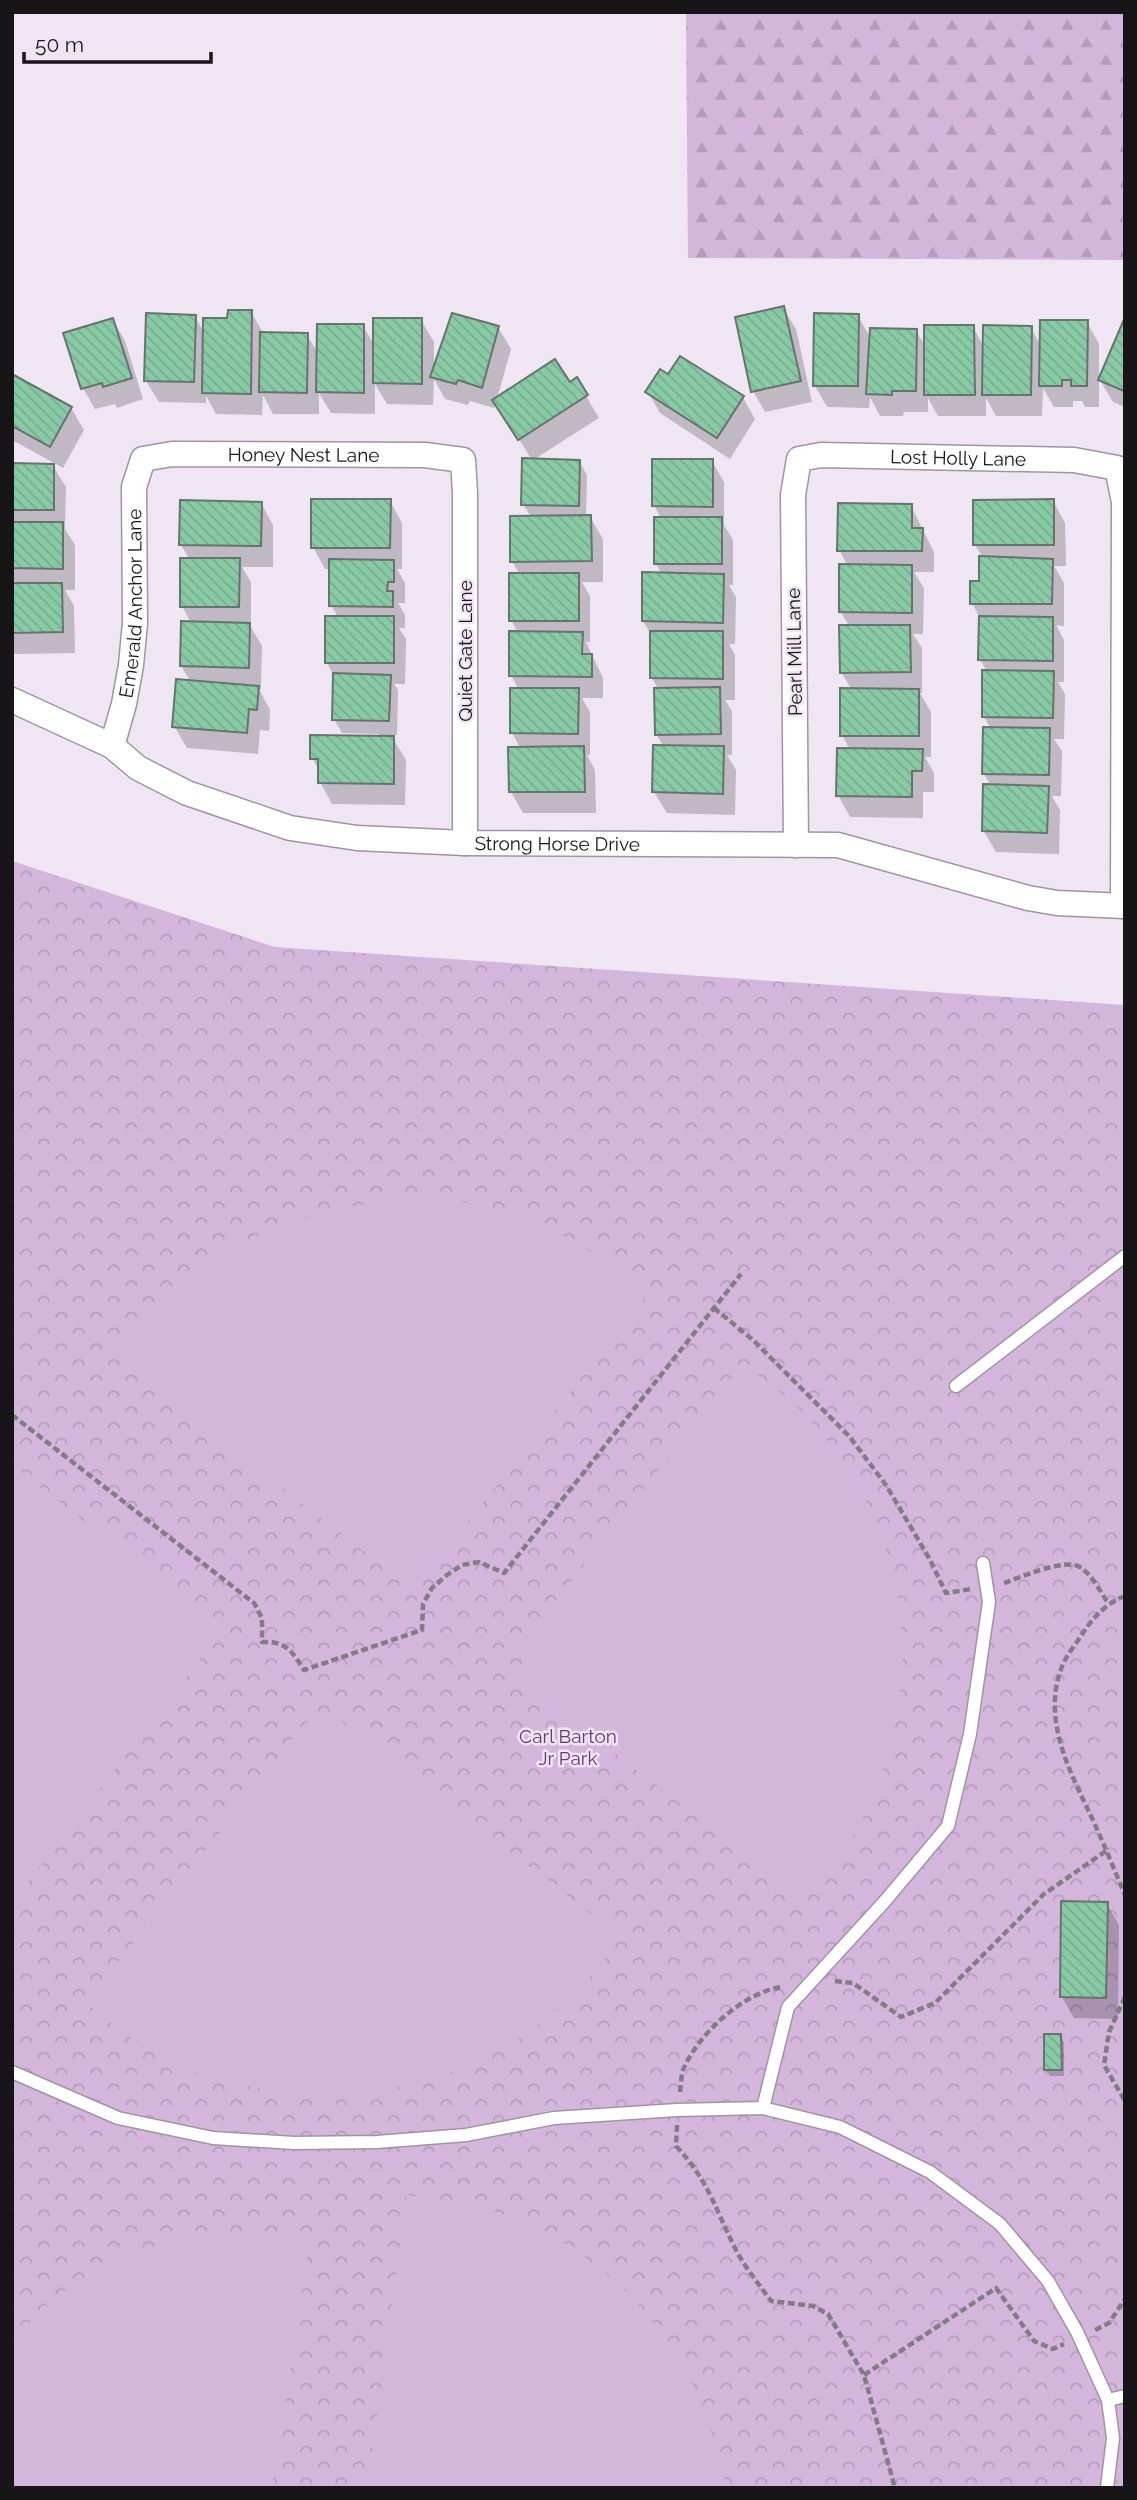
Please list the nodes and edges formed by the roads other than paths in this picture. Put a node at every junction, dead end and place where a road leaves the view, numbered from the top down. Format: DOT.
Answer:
graph roads {
  1 [pos="143,459"];
  2 [pos="799,459"];
  3 [pos="463,460"];
  4 [pos="12,700"];
  5 [pos="112,746"];
  6 [pos="465,843"];
  7 [pos="796,845"];
  8 [pos="1124,906"];
  9 [pos="1125,1256"];
  10 [pos="956,1386"];
  11 [pos="983,1563"];
  12 [pos="12,2072"];
  13 [pos="763,2108"];
  14 [pos="1125,2396"];
  15 [pos="1108,2400"];
  16 [pos="1107,2488"];
  1 -- 3 [label="street, Honey Nest Lane"];
  1 -- 5 [label="street, Emerald Anchor Lane"];
  2 -- 7 [label="street, Pearl Mill Lane"];
  2 -- 8 [label="street, Lost Holly Lane"];
  3 -- 6 [label="street, Quiet Gate Lane"];
  4 -- 5 [label="street, Strong Horse Drive"];
  5 -- 6 [label="street, Strong Horse Drive"];
  6 -- 7 [label="street, Strong Horse Drive"];
  7 -- 8 [label="street, Strong Horse Drive"];
  9 -- 10 [label="lane"];
  11 -- 13 [label="lane"];
  12 -- 13 [label="lane"];
  13 -- 15 [label="lane"];
  14 -- 15 [label="lane"];
  15 -- 16 [label="lane"];
}
